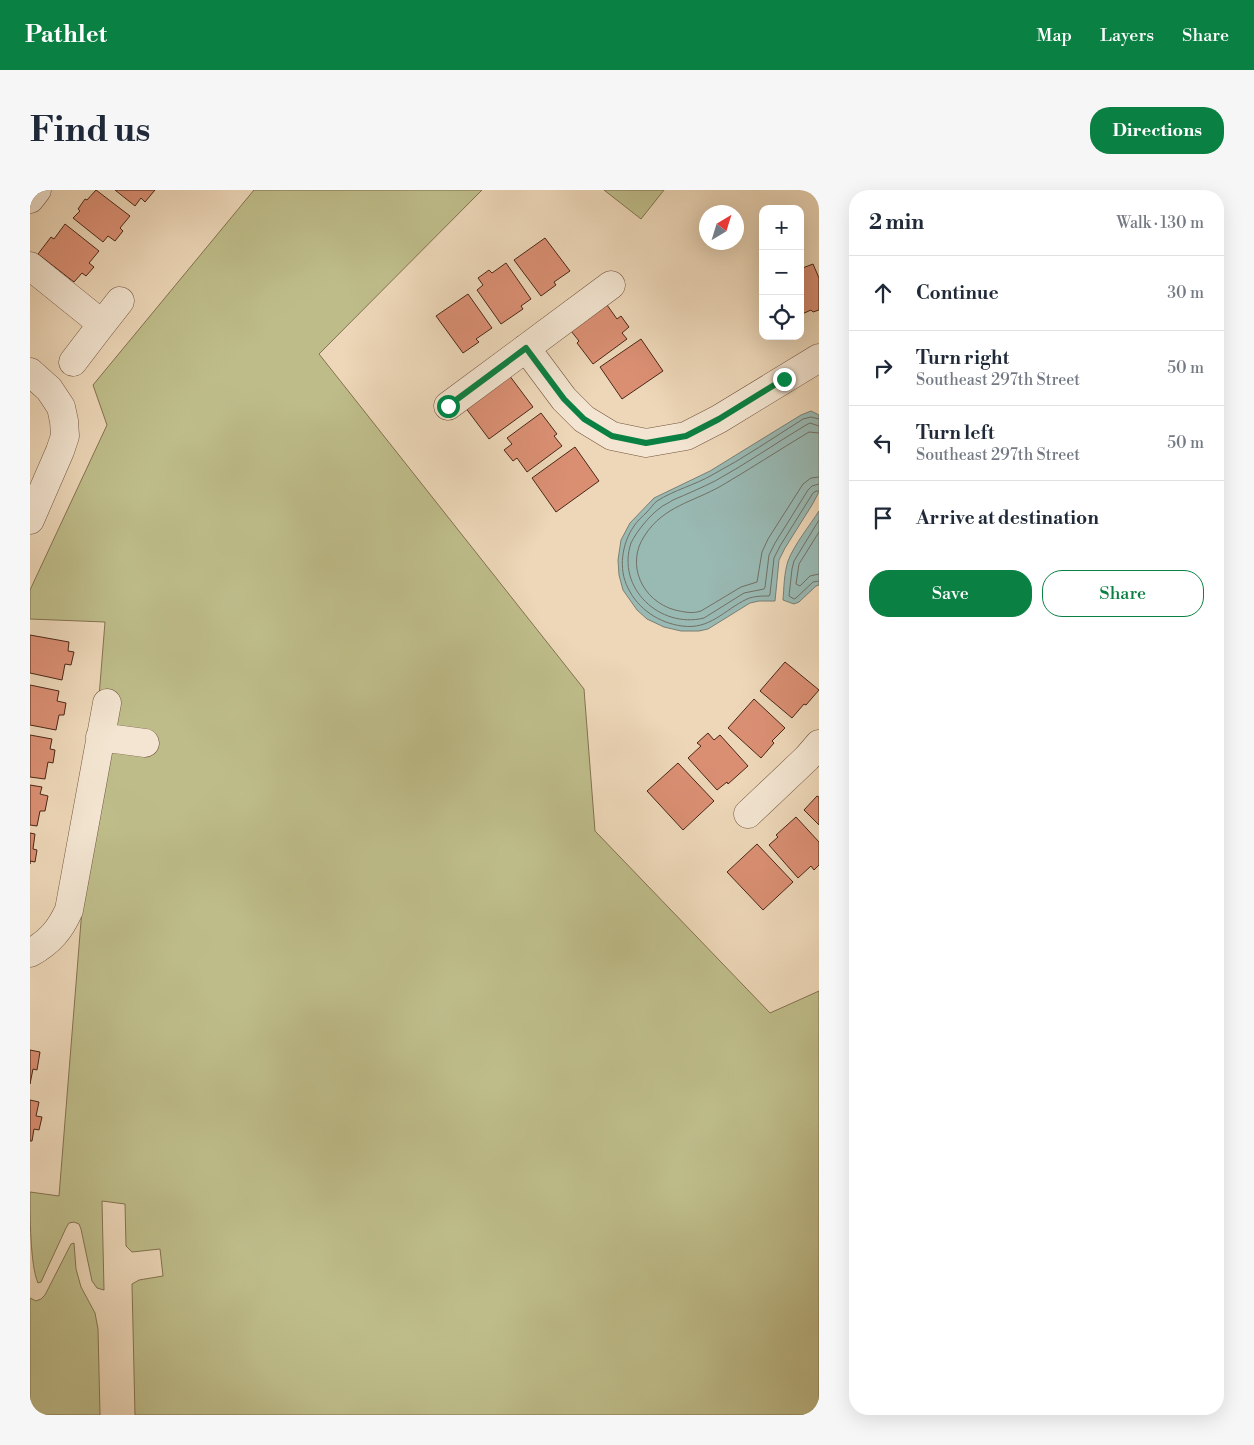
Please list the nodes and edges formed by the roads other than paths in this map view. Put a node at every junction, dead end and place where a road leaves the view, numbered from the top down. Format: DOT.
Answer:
graph roads {
  1 [pos="37,190"];
  2 [pos="30,199"];
  3 [pos="30,266"];
  4 [pos="611,286"];
  5 [pos="120,301"];
  6 [pos="102,324"];
  7 [pos="526,348"];
  8 [pos="819,358"];
  9 [pos="73,362"];
  10 [pos="30,372"];
  11 [pos="448,406"];
  12 [pos="30,520"];
  13 [pos="106,703"];
  14 [pos="100,737"];
  15 [pos="145,743"];
  16 [pos="819,744"];
  17 [pos="748,814"];
  18 [pos="30,953"];
  1 -- 2 [label="street"];
  3 -- 6 [label="street"];
  4 -- 7 [label="street"];
  5 -- 6 [label="street"];
  6 -- 9 [label="street"];
  7 -- 8 [label="street"];
  7 -- 11 [label="street"];
  10 -- 12 [label="street"];
  13 -- 14 [label="street"];
  14 -- 15 [label="street"];
  14 -- 18 [label="street"];
  16 -- 17 [label="street"];
}
